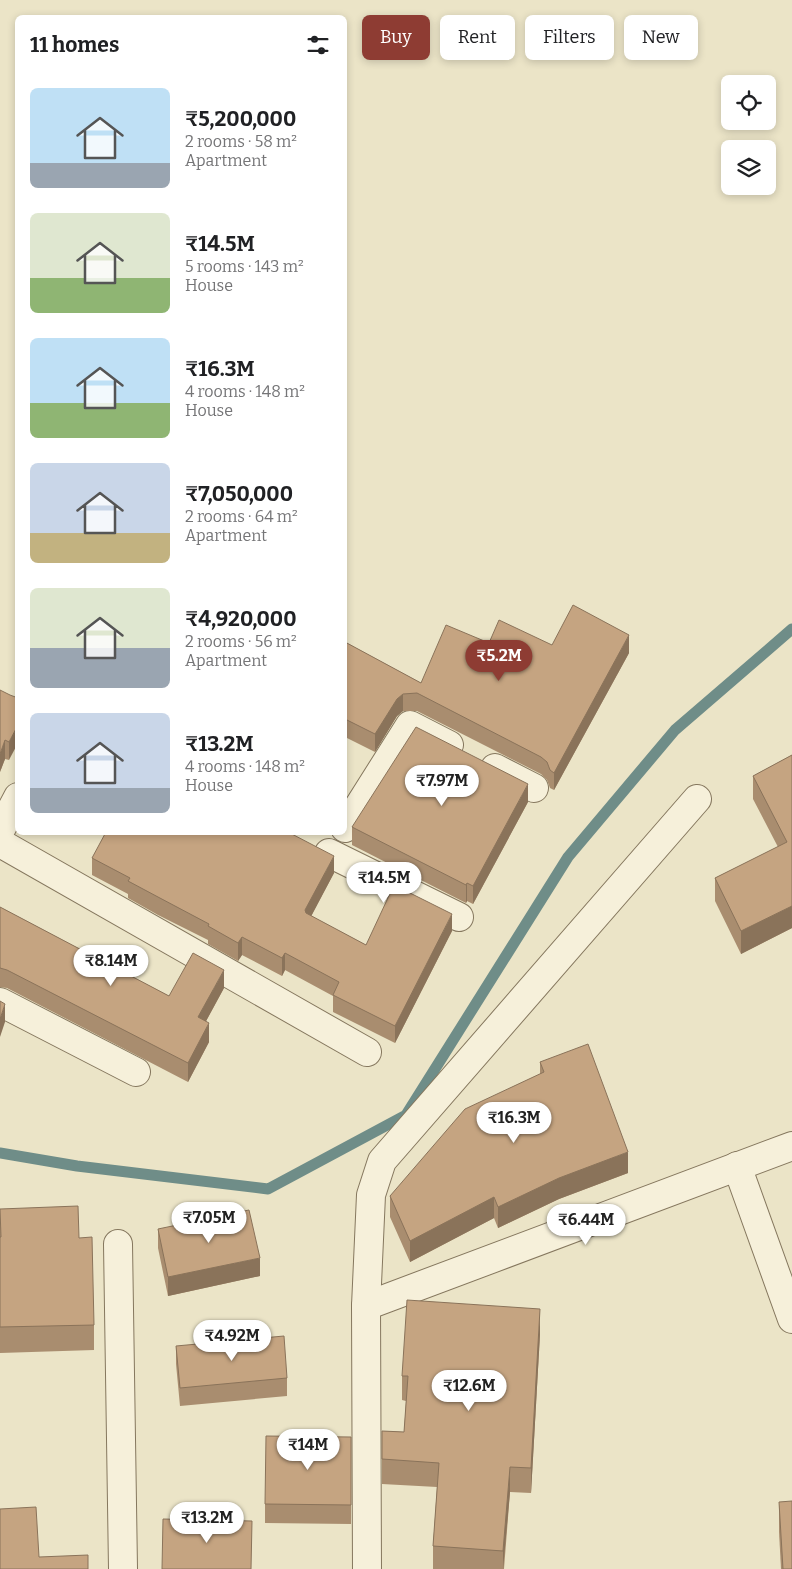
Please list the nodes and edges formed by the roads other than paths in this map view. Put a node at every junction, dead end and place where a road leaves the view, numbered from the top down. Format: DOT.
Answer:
graph roads {
  1 [pos="534,788"];
  2 [pos="697,799"];
  3 [pos="15,803"];
  4 [pos="347,825"];
  5 [pos="0,831"];
  6 [pos="304,841"];
  7 [pos="0,843"];
  8 [pos="336,843"];
  9 [pos="459,917"];
  10 [pos="0,1002"];
  11 [pos="367,1052"];
  12 [pos="136,1072"];
  13 [pos="792,1146"];
  14 [pos="737,1166"];
  15 [pos="118,1244"];
  16 [pos="366,1306"];
  17 [pos="792,1319"];
  18 [pos="123,1569"];
  19 [pos="367,1569"];
  1 -- 4 [label="street"];
  2 -- 16 [label="street"];
  3 -- 5 [label="street"];
  6 -- 8 [label="street"];
  7 -- 11 [label="street"];
  8 -- 9 [label="street"];
  10 -- 12 [label="street"];
  13 -- 14 [label="street"];
  14 -- 16 [label="street"];
  14 -- 17 [label="street"];
  15 -- 18 [label="street"];
  16 -- 19 [label="street"];
}
